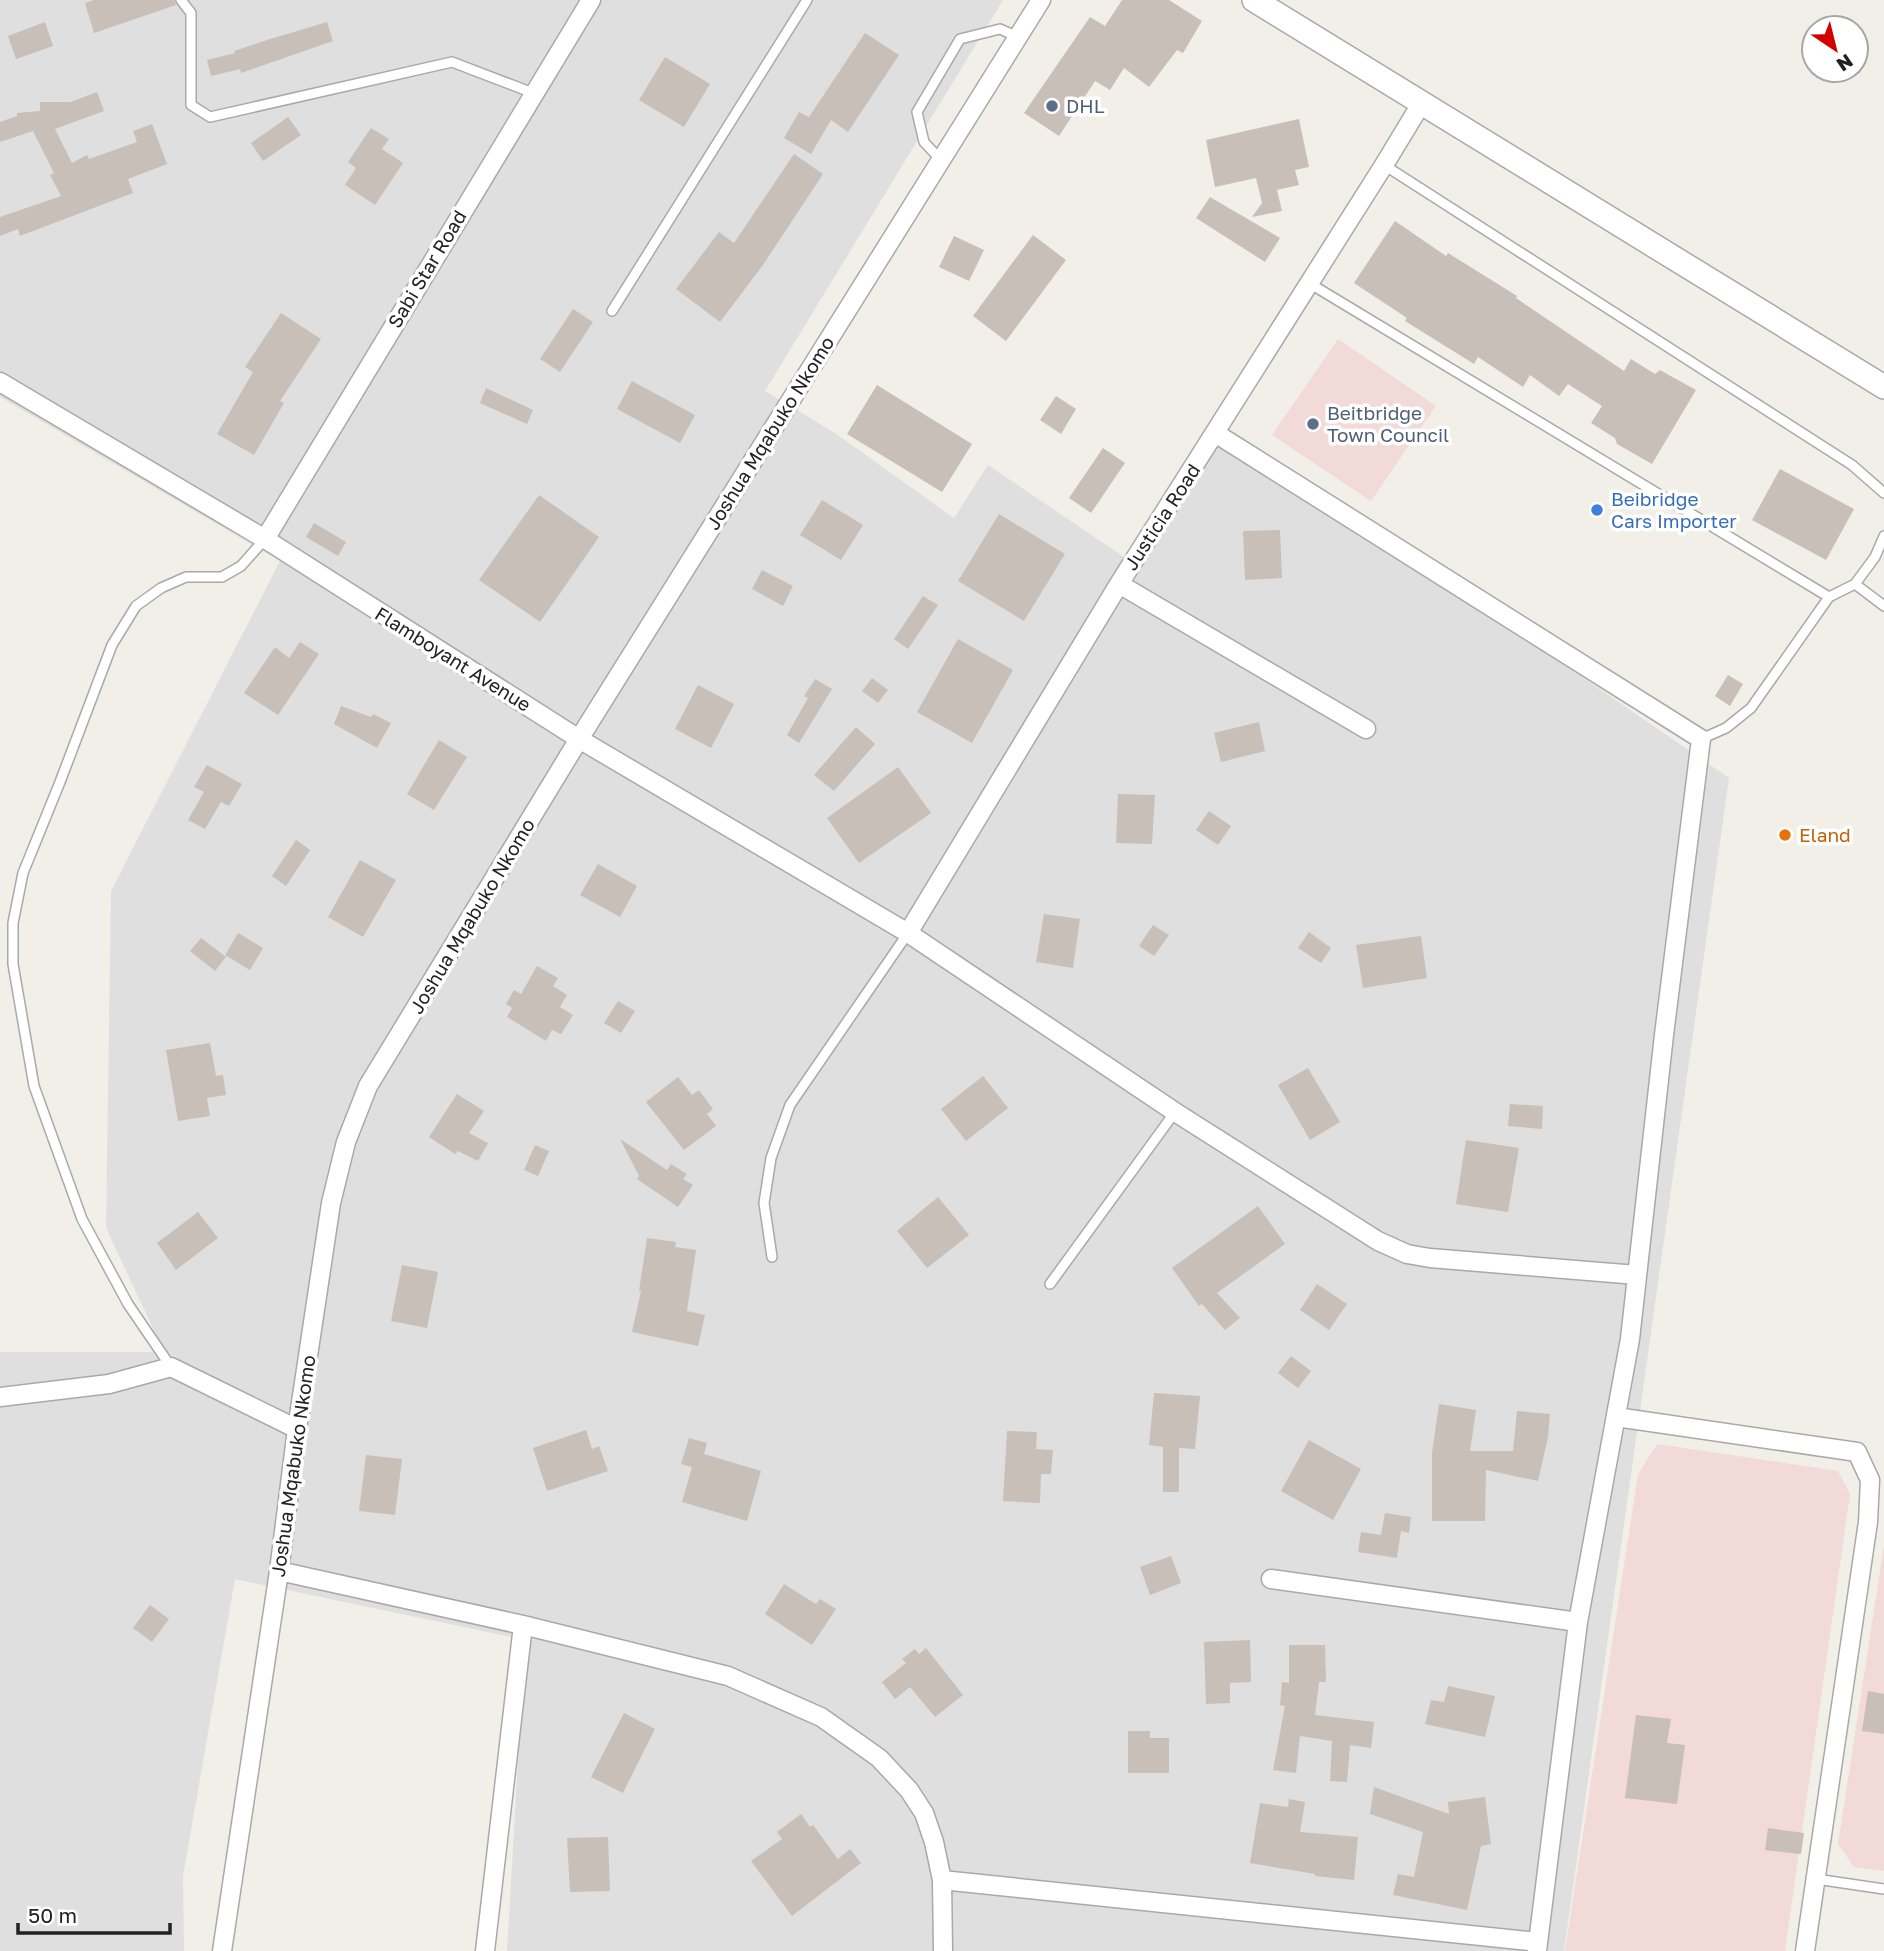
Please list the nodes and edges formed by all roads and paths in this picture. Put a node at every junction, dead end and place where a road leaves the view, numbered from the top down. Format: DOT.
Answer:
graph roads {
  1 [pos="181,0"];
  2 [pos="591,0"];
  3 [pos="807,0"];
  4 [pos="1041,0"];
  5 [pos="1254,0"];
  6 [pos="1018,37"];
  7 [pos="533,93"];
  8 [pos="1421,104"];
  9 [pos="941,160"];
  10 [pos="1384,165"];
  11 [pos="1309,283"];
  12 [pos="612,311"];
  13 [pos="0,382"];
  14 [pos="1884,387"];
  15 [pos="1215,433"];
  16 [pos="1884,493"];
  17 [pos="1884,537"];
  18 [pos="265,539"];
  19 [pos="1118,584"];
  20 [pos="1855,584"];
  21 [pos="1829,597"];
  22 [pos="1884,606"];
  23 [pos="1366,729"];
  24 [pos="579,739"];
  25 [pos="1701,739"];
  26 [pos="908,933"];
  27 [pos="1175,1112"];
  28 [pos="772,1257"];
  29 [pos="1637,1275"];
  30 [pos="1050,1284"];
  31 [pos="171,1367"];
  32 [pos="0,1397"];
  33 [pos="1616,1417"];
  34 [pos="297,1429"];
  35 [pos="279,1571"];
  36 [pos="1271,1579"];
  37 [pos="1578,1622"];
  38 [pos="523,1625"];
  39 [pos="1816,1879"];
  40 [pos="942,1880"];
  41 [pos="1884,1889"];
  42 [pos="1537,1947"];
  43 [pos="222,1951"];
  44 [pos="485,1951"];
  45 [pos="943,1951"];
  46 [pos="1805,1951"];
  1 -- 7 [label="lane"];
  2 -- 7 [label="street, Sabi Star Road"];
  3 -- 12 [label="lane"];
  4 -- 6 [label="street, Joshua Mqabuko Nkomo"];
  5 -- 8 [label="street"];
  6 -- 9 [label="street, Joshua Mqabuko Nkomo"];
  6 -- 9 [label="lane"];
  7 -- 18 [label="street, Sabi Star Road"];
  8 -- 10 [label="street, Justicia Road"];
  8 -- 14 [label="street"];
  9 -- 24 [label="street, Joshua Mqabuko Nkomo"];
  10 -- 11 [label="street, Justicia Road"];
  10 -- 16 [label="lane"];
  11 -- 15 [label="street, Justicia Road"];
  11 -- 21 [label="lane"];
  13 -- 18 [label="street, Flamboyant Avenue"];
  15 -- 19 [label="street, Justicia Road"];
  15 -- 25 [label="street"];
  17 -- 20 [label="lane"];
  18 -- 24 [label="street, Flamboyant Avenue"];
  18 -- 31 [label="lane"];
  19 -- 23 [label="street"];
  19 -- 26 [label="street, Justicia Road"];
  20 -- 21 [label="lane"];
  20 -- 22 [label="lane"];
  21 -- 25 [label="lane"];
  24 -- 26 [label="street, Flamboyant Avenue"];
  24 -- 34 [label="street, Joshua Mqabuko Nkomo"];
  25 -- 29 [label="street"];
  26 -- 27 [label="street, Flamboyant Avenue"];
  26 -- 28 [label="lane"];
  27 -- 29 [label="street, Flamboyant Avenue"];
  27 -- 30 [label="lane"];
  29 -- 33 [label="street"];
  31 -- 32 [label="street"];
  31 -- 34 [label="street"];
  33 -- 37 [label="street"];
  33 -- 39 [label="street"];
  34 -- 35 [label="street, Joshua Mqabuko Nkomo"];
  35 -- 38 [label="street"];
  35 -- 43 [label="street, Joshua Mqabuko Nkomo"];
  36 -- 37 [label="street"];
  37 -- 42 [label="street"];
  38 -- 40 [label="street"];
  38 -- 44 [label="street"];
  39 -- 41 [label="lane"];
  39 -- 46 [label="street"];
  40 -- 42 [label="street"];
  40 -- 45 [label="street"];
}
